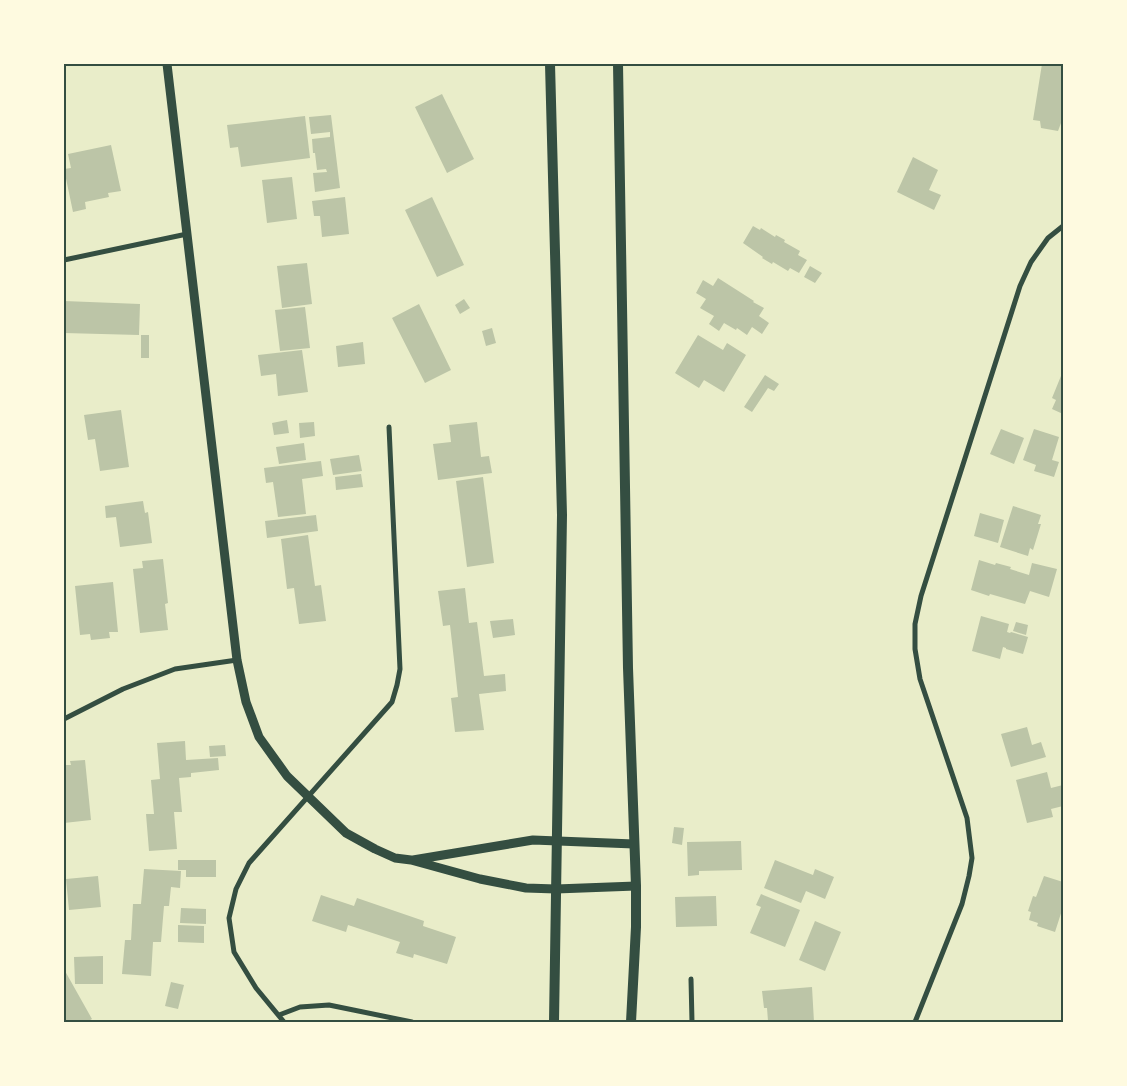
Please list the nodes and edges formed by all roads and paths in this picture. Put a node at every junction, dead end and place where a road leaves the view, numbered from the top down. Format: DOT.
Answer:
graph roads {
  1 [pos="167,64"];
  2 [pos="550,64"];
  3 [pos="618,64"];
  4 [pos="1063,226"];
  5 [pos="187,234"];
  6 [pos="64,260"];
  7 [pos="389,426"];
  8 [pos="237,660"];
  9 [pos="64,719"];
  10 [pos="308,797"];
  11 [pos="557,841"];
  12 [pos="634,844"];
  13 [pos="411,860"];
  14 [pos="636,886"];
  15 [pos="556,889"];
  16 [pos="691,979"];
  17 [pos="279,1015"];
  18 [pos="284,1022"];
  19 [pos="412,1022"];
  20 [pos="554,1022"];
  21 [pos="632,1022"];
  22 [pos="692,1022"];
  23 [pos="915,1022"];
  1 -- 5 [label="street"];
  2 -- 11 [label="main road"];
  3 -- 12 [label="main road"];
  4 -- 23 [label="street"];
  5 -- 6 [label="street"];
  5 -- 8 [label="street"];
  7 -- 10 [label="street"];
  8 -- 9 [label="street"];
  8 -- 10 [label="street"];
  10 -- 13 [label="street"];
  10 -- 17 [label="street"];
  11 -- 12 [label="street"];
  11 -- 13 [label="street"];
  11 -- 15 [label="main road"];
  12 -- 14 [label="main road"];
  13 -- 15 [label="street"];
  14 -- 15 [label="street"];
  14 -- 21 [label="main road"];
  15 -- 20 [label="main road"];
  16 -- 22 [label="street"];
  17 -- 18 [label="street"];
  17 -- 19 [label="street"];
}
